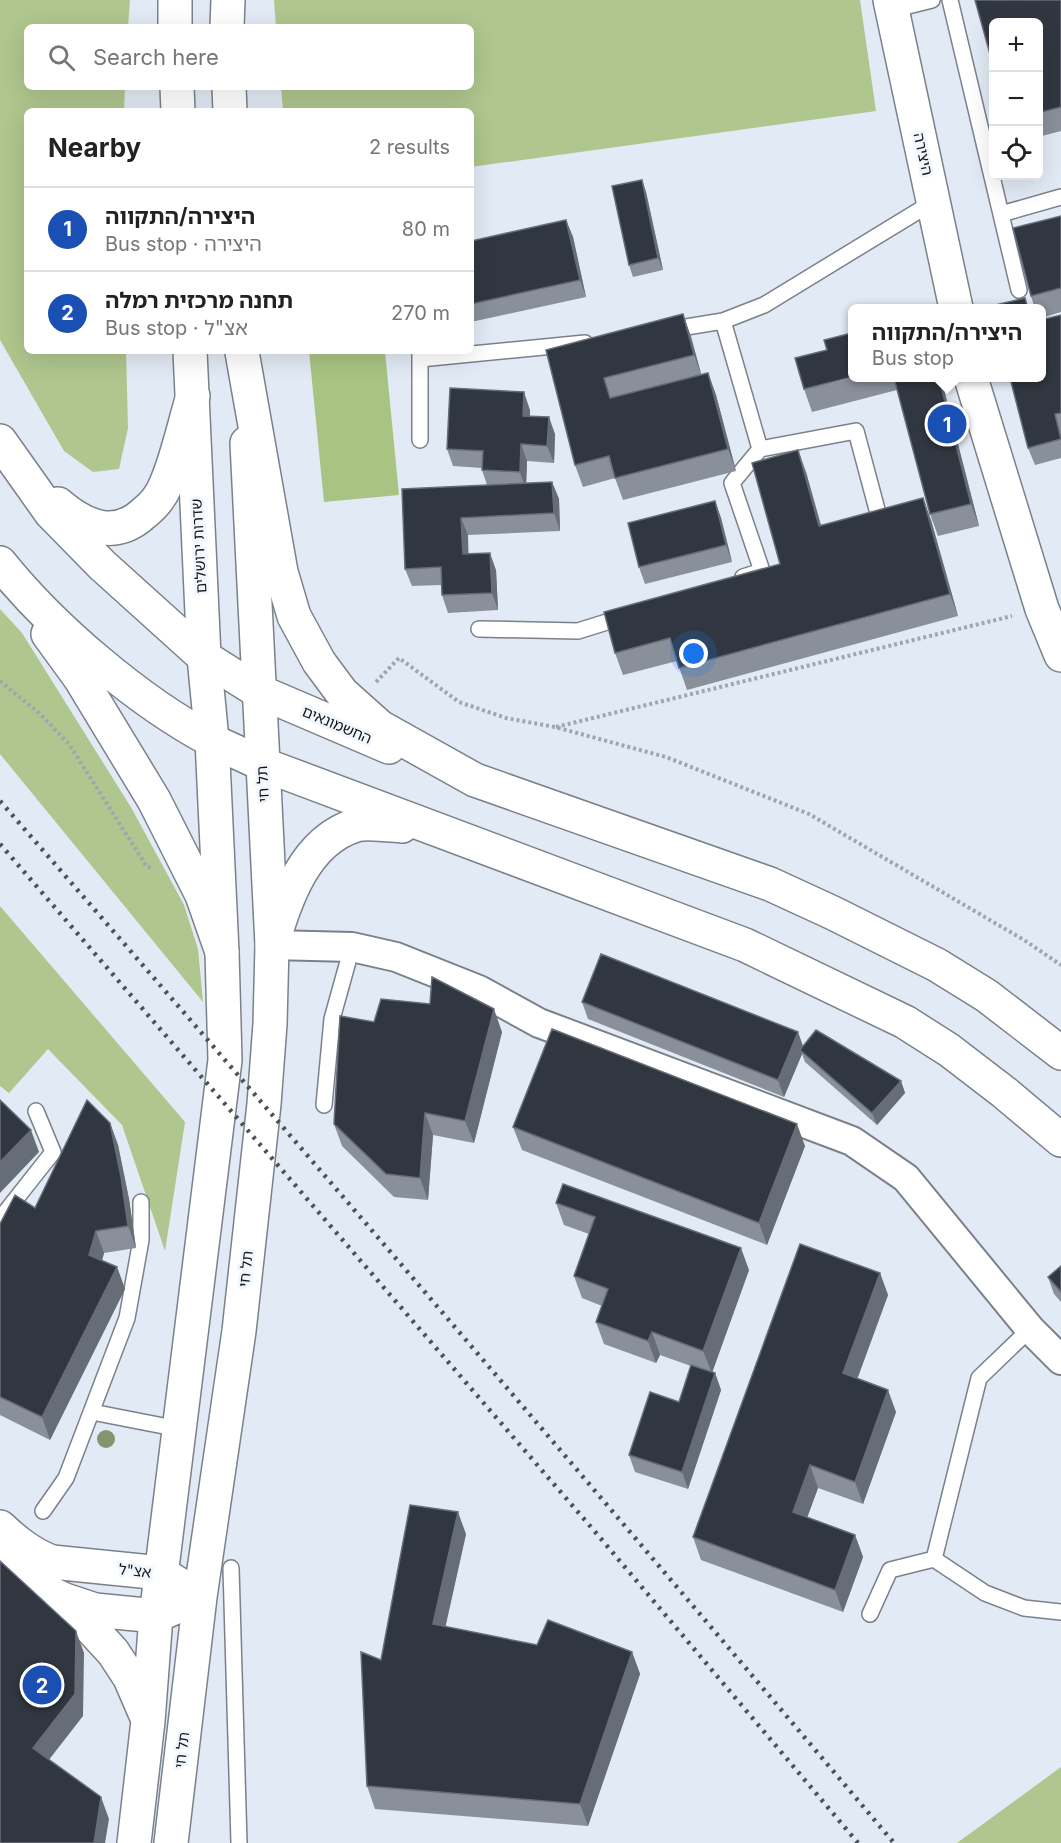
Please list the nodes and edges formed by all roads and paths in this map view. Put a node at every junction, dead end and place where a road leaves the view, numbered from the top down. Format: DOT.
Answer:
graph roads {
  1 [pos="175,0"];
  2 [pos="228,0"];
  3 [pos="932,0"];
  4 [pos="950,0"];
  5 [pos="891,5"];
  6 [pos="175,24"];
  7 [pos="227,24"];
  8 [pos="177,90"];
  9 [pos="229,90"];
  10 [pos="178,108"];
  11 [pos="230,108"];
  12 [pos="1061,197"];
  13 [pos="933,202"];
  14 [pos="1001,214"];
  15 [pos="1019,290"];
  16 [pos="955,304"];
  17 [pos="723,321"];
  18 [pos="648,333"];
  19 [pos="596,342"];
  20 [pos="474,351"];
  21 [pos="190,354"];
  22 [pos="242,354"];
  23 [pos="243,354"];
  24 [pos="420,355"];
  25 [pos="972,382"];
  26 [pos="192,396"];
  27 [pos="420,440"];
  28 [pos="0,441"];
  29 [pos="760,449"];
  30 [pos="20,472"];
  31 [pos="879,517"];
  32 [pos="0,565"];
  33 [pos="729,581"];
  34 [pos="1051,601"];
  35 [pos="643,610"];
  36 [pos="479,629"];
  37 [pos="1061,655"];
  38 [pos="204,657"];
  39 [pos="0,681"];
  40 [pos="376,683"];
  41 [pos="258,691"];
  42 [pos="555,727"];
  43 [pos="212,740"];
  44 [pos="262,764"];
  45 [pos="475,780"];
  46 [pos="474,844"];
  47 [pos="192,876"];
  48 [pos="272,945"];
  49 [pos="352,947"];
  50 [pos="222,952"];
  51 [pos="1061,965"];
  52 [pos="1061,1053"];
  53 [pos="324,1105"];
  54 [pos="36,1111"];
  55 [pos="1061,1140"];
  56 [pos="141,1202"];
  57 [pos="0,1219"];
  58 [pos="1030,1329"];
  59 [pos="1061,1360"];
  60 [pos="92,1412"];
  61 [pos="179,1429"];
  62 [pos="43,1511"];
  63 [pos="0,1527"];
  64 [pos="0,1558"];
  65 [pos="934,1559"];
  66 [pos="231,1568"];
  67 [pos="161,1574"];
  68 [pos="200,1597"];
  69 [pos="65,1600"];
  70 [pos="1061,1612"];
  71 [pos="870,1614"];
  72 [pos="156,1616"];
  73 [pos="148,1721"];
  74 [pos="134,1843"];
  75 [pos="171,1843"];
  76 [pos="239,1843"];
  1 -- 6 [label="main road"];
  2 -- 7 [label="main road"];
  3 -- 5 [label="lane"];
  4 -- 14 [label="lane"];
  5 -- 13 [label="main road, היצירה"];
  8 -- 10 [label="main road"];
  9 -- 11 [label="main road"];
  12 -- 14 [label="lane"];
  13 -- 16 [label="main road, היצירה"];
  13 -- 17 [label="lane"];
  14 -- 15 [label="lane"];
  17 -- 18 [label="lane"];
  17 -- 29 [label="lane"];
  19 -- 20 [label="lane"];
  21 -- 26 [label="main road, שדרות ירושלים"];
  22 -- 41 [label="main road"];
  23 -- 45 [label="main road"];
  24 -- 27 [label="lane"];
  25 -- 34 [label="main road"];
  26 -- 30 [label="main road"];
  26 -- 38 [label="main road, שדרות ירושלים"];
  28 -- 30 [label="main road"];
  29 -- 31 [label="lane"];
  29 -- 33 [label="lane"];
  30 -- 38 [label="main road, החשמונאים"];
  32 -- 43 [label="main road"];
  32 -- 47 [label="main road"];
  34 -- 37 [label="main road"];
  34 -- 42 [label="path"];
  35 -- 36 [label="lane"];
  38 -- 41 [label="main road, החשמונאים"];
  38 -- 43 [label="main road, שדרות ירושלים"];
  39 -- 47 [label="path"];
  40 -- 42 [label="path"];
  41 -- 44 [label="main road, תל חי"];
  41 -- 45 [label="main road, החשמונאים"];
  42 -- 51 [label="path"];
  43 -- 44 [label="main road"];
  43 -- 50 [label="main road"];
  44 -- 46 [label="main road"];
  44 -- 48 [label="main road, תל חי"];
  45 -- 52 [label="main road"];
  46 -- 48 [label="main road"];
  46 -- 55 [label="main road"];
  47 -- 50 [label="main road"];
  48 -- 49 [label="street"];
  48 -- 68 [label="main road, תל חי"];
  49 -- 53 [label="lane"];
  49 -- 58 [label="street"];
  50 -- 61 [label="main road"];
  54 -- 57 [label="lane"];
  56 -- 60 [label="lane"];
  58 -- 59 [label="street"];
  58 -- 65 [label="lane"];
  60 -- 61 [label="lane"];
  60 -- 62 [label="lane"];
  61 -- 67 [label="main road"];
  63 -- 67 [label="main road, אצ\"ל"];
  64 -- 69 [label="main road"];
  65 -- 70 [label="lane"];
  65 -- 71 [label="lane"];
  66 -- 76 [label="lane"];
  67 -- 68 [label="main road, אצ\"ל"];
  67 -- 72 [label="main road"];
  68 -- 72 [label="main road"];
  68 -- 75 [label="main road, תל חי"];
  69 -- 72 [label="main road"];
  69 -- 73 [label="main road"];
  72 -- 73 [label="main road"];
  73 -- 74 [label="main road"];
}
